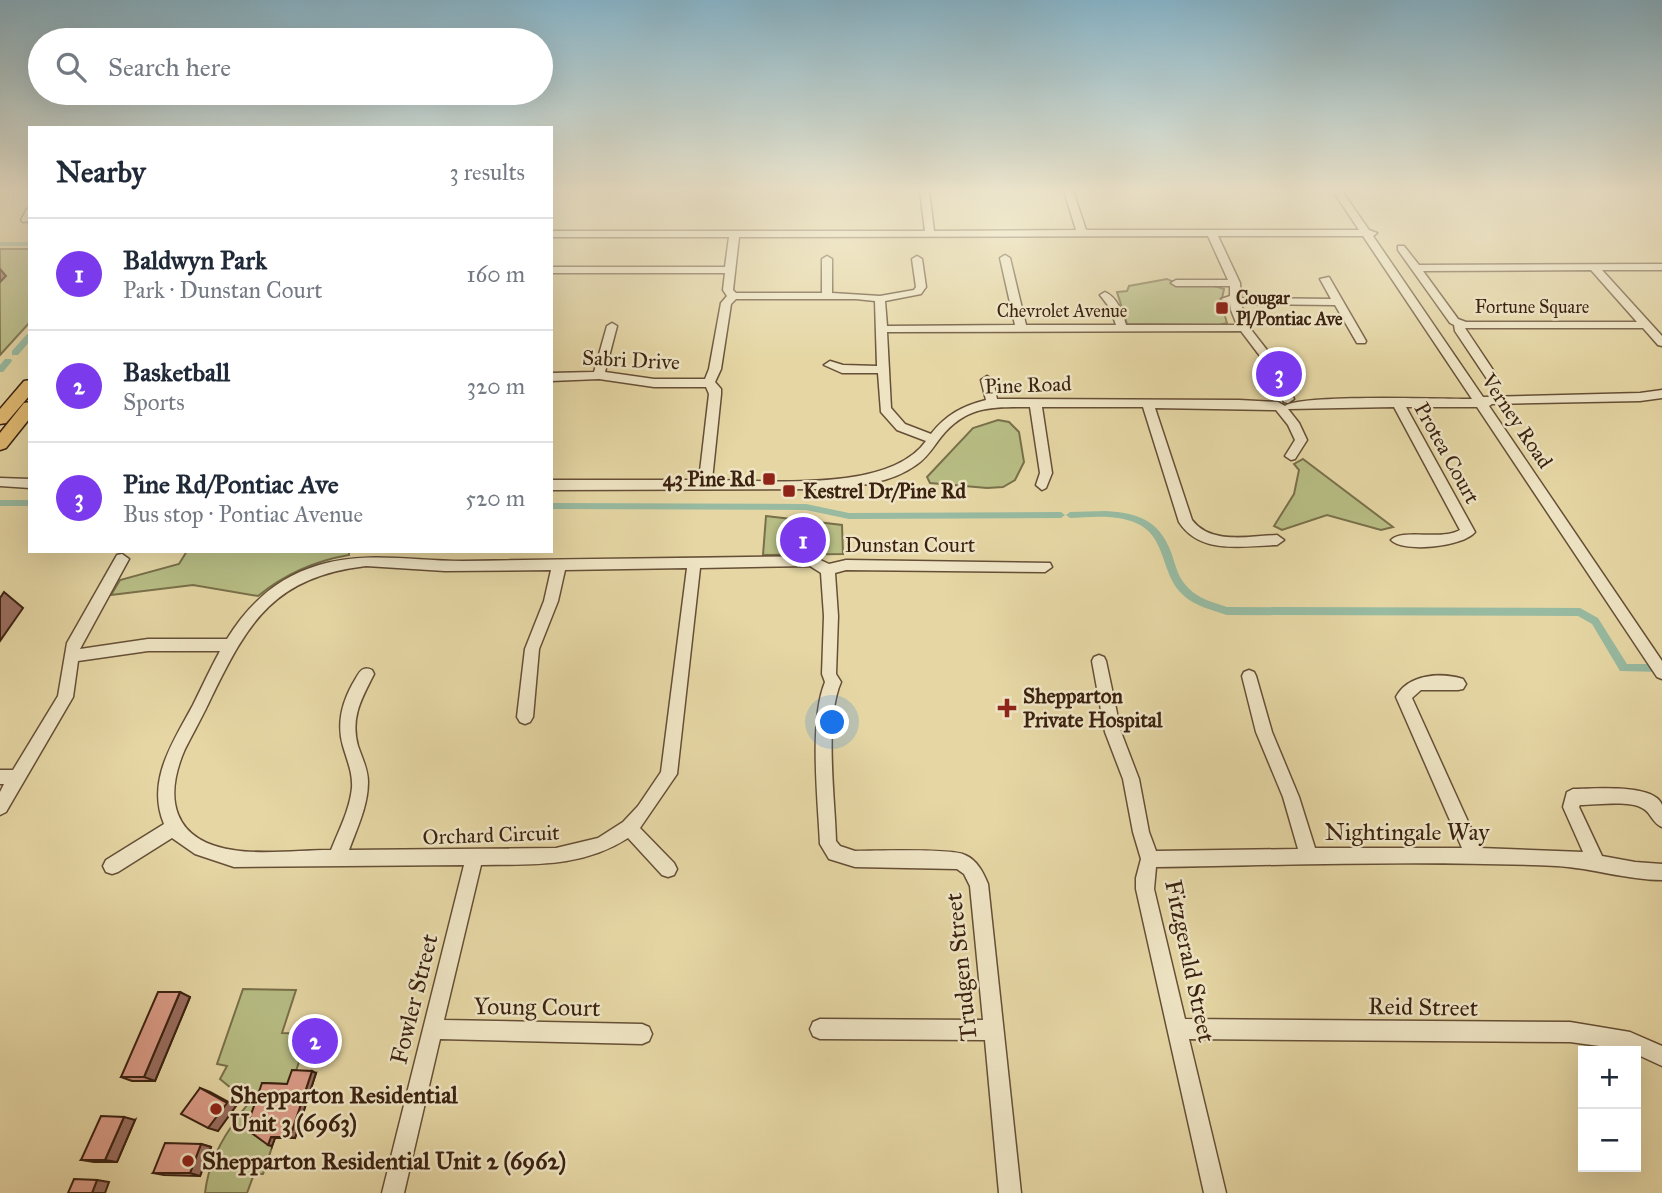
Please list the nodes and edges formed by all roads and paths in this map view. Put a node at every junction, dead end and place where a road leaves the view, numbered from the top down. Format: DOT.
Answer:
graph roads {
  1 [pos="733,247"];
  2 [pos="1214,247"];
  3 [pos="1378,247"];
  4 [pos="1401,248"];
  5 [pos="1005,258"];
  6 [pos="827,259"];
  7 [pos="917,259"];
  8 [pos="1594,267"];
  9 [pos="1662,267"];
  10 [pos="1416,268"];
  11 [pos="553,270"];
  12 [pos="731,270"];
  13 [pos="1325,279"];
  14 [pos="1176,283"];
  15 [pos="1231,284"];
  16 [pos="1105,295"];
  17 [pos="733,296"];
  18 [pos="827,296"];
  19 [pos="880,299"];
  20 [pos="1229,299"];
  21 [pos="1338,302"];
  22 [pos="1459,323"];
  23 [pos="1644,325"];
  24 [pos="612,326"];
  25 [pos="1021,328"];
  26 [pos="1122,328"];
  27 [pos="1239,328"];
  28 [pos="881,329"];
  29 [pos="1361,341"];
  30 [pos="1662,343"];
  31 [pos="830,365"];
  32 [pos="883,370"];
  33 [pos="600,375"];
  34 [pos="1491,376"];
  35 [pos="553,377"];
  36 [pos="987,380"];
  37 [pos="709,383"];
  38 [pos="28,386"];
  39 [pos="1662,394"];
  40 [pos="1035,402"];
  41 [pos="1485,402"];
  42 [pos="992,403"];
  43 [pos="1283,403"];
  44 [pos="1398,403"];
  45 [pos="1148,404"];
  46 [pos="28,409"];
  47 [pos="0,419"];
  48 [pos="933,439"];
  49 [pos="0,444"];
  50 [pos="1291,456"];
  51 [pos="0,485"];
  52 [pos="28,485"];
  53 [pos="553,485"];
  54 [pos="705,485"];
  55 [pos="1042,485"];
  56 [pos="1278,540"];
  57 [pos="1398,540"];
  58 [pos="122,559"];
  59 [pos="694,563"];
  60 [pos="559,564"];
  61 [pos="1045,567"];
  62 [pos="828,569"];
  63 [pos="231,645"];
  64 [pos="73,656"];
  65 [pos="1658,657"];
  66 [pos="1099,661"];
  67 [pos="1662,673"];
  68 [pos="367,674"];
  69 [pos="1249,676"];
  70 [pos="1458,684"];
  71 [pos="525,717"];
  72 [pos="0,777"];
  73 [pos="18,777"];
  74 [pos="0,807"];
  75 [pos="1662,819"];
  76 [pos="174,827"];
  77 [pos="629,828"];
  78 [pos="1309,856"];
  79 [pos="1475,857"];
  80 [pos="474,858"];
  81 [pos="337,859"];
  82 [pos="1150,859"];
  83 [pos="1597,865"];
  84 [pos="112,866"];
  85 [pos="668,869"];
  86 [pos="1662,872"];
  87 [pos="820,1029"];
  88 [pos="1179,1029"];
  89 [pos="432,1030"];
  90 [pos="992,1030"];
  91 [pos="642,1034"];
  92 [pos="1662,1056"];
  93 [pos="393,1193"];
  94 [pos="1010,1193"];
  95 [pos="1215,1193"];
  1 -- 12 [label="street"];
  2 -- 15 [label="street"];
  3 -- 41 [label="street, Verney Road"];
  4 -- 10 [label="street"];
  5 -- 25 [label="street"];
  6 -- 18 [label="street"];
  7 -- 19 [label="street"];
  8 -- 9 [label="street, Fortune Square"];
  8 -- 10 [label="street, Fortune Square"];
  8 -- 23 [label="street"];
  10 -- 22 [label="street, Fortune Square"];
  11 -- 12 [label="street"];
  12 -- 17 [label="street"];
  13 -- 21 [label="street"];
  14 -- 15 [label="street"];
  15 -- 20 [label="street"];
  16 -- 26 [label="street"];
  17 -- 18 [label="street"];
  17 -- 37 [label="street"];
  18 -- 19 [label="street"];
  19 -- 28 [label="street"];
  20 -- 21 [label="street"];
  20 -- 27 [label="street"];
  21 -- 29 [label="street"];
  22 -- 23 [label="street, Fortune Square"];
  22 -- 34 [label="street"];
  23 -- 30 [label="street"];
  24 -- 33 [label="street"];
  25 -- 26 [label="street, Chevrolet Avenue"];
  25 -- 28 [label="street, Chevrolet Avenue"];
  26 -- 27 [label="street, Chevrolet Avenue"];
  27 -- 43 [label="street"];
  28 -- 32 [label="street"];
  31 -- 32 [label="street"];
  32 -- 48 [label="street"];
  33 -- 35 [label="street, Sabri Drive"];
  33 -- 37 [label="street, Sabri Drive"];
  36 -- 42 [label="street"];
  37 -- 54 [label="street"];
  38 -- 47 [label="highway"];
  39 -- 41 [label="street, Pine Road"];
  40 -- 42 [label="street, Pine Road"];
  40 -- 45 [label="street, Pine Road"];
  40 -- 55 [label="street"];
  41 -- 44 [label="street, Pine Road"];
  41 -- 65 [label="street, Verney Road"];
  42 -- 48 [label="street, Pine Road"];
  43 -- 44 [label="street, Pine Road"];
  43 -- 45 [label="street, Pine Road"];
  43 -- 50 [label="street"];
  44 -- 57 [label="street, Protea Court"];
  45 -- 56 [label="street"];
  46 -- 49 [label="highway"];
  48 -- 54 [label="street, Pine Road"];
  51 -- 52 [label="street"];
  53 -- 54 [label="street, Pine Road"];
  58 -- 64 [label="street"];
  59 -- 60 [label="street"];
  59 -- 62 [label="street, Dunstan Court"];
  59 -- 77 [label="street, Orchard Circuit"];
  60 -- 63 [label="street"];
  60 -- 71 [label="street"];
  61 -- 62 [label="street, Dunstan Court"];
  62 -- 90 [label="street, Trudgen Street"];
  63 -- 64 [label="street"];
  63 -- 76 [label="street"];
  64 -- 73 [label="street"];
  65 -- 67 [label="street, Verney Road"];
  66 -- 82 [label="street, Fitzgerald Street"];
  68 -- 81 [label="street"];
  69 -- 78 [label="street"];
  70 -- 79 [label="street"];
  72 -- 73 [label="street"];
  73 -- 74 [label="street"];
  75 -- 83 [label="street"];
  76 -- 81 [label="street, Orchard Circuit"];
  76 -- 84 [label="street"];
  77 -- 80 [label="street, Orchard Circuit"];
  77 -- 85 [label="street"];
  78 -- 79 [label="street, Nightingale Way"];
  78 -- 82 [label="street, Nightingale Way"];
  79 -- 83 [label="street, Nightingale Way"];
  80 -- 81 [label="street, Orchard Circuit"];
  80 -- 89 [label="street, Fowler Street"];
  82 -- 88 [label="street, Fitzgerald Street"];
  83 -- 86 [label="street, Nightingale Way"];
  87 -- 90 [label="street"];
  88 -- 92 [label="street, Reid Street"];
  88 -- 95 [label="street, Fitzgerald Street"];
  89 -- 91 [label="street, Young Court"];
  89 -- 93 [label="street, Fowler Street"];
  90 -- 94 [label="street, Trudgen Street"];
}
